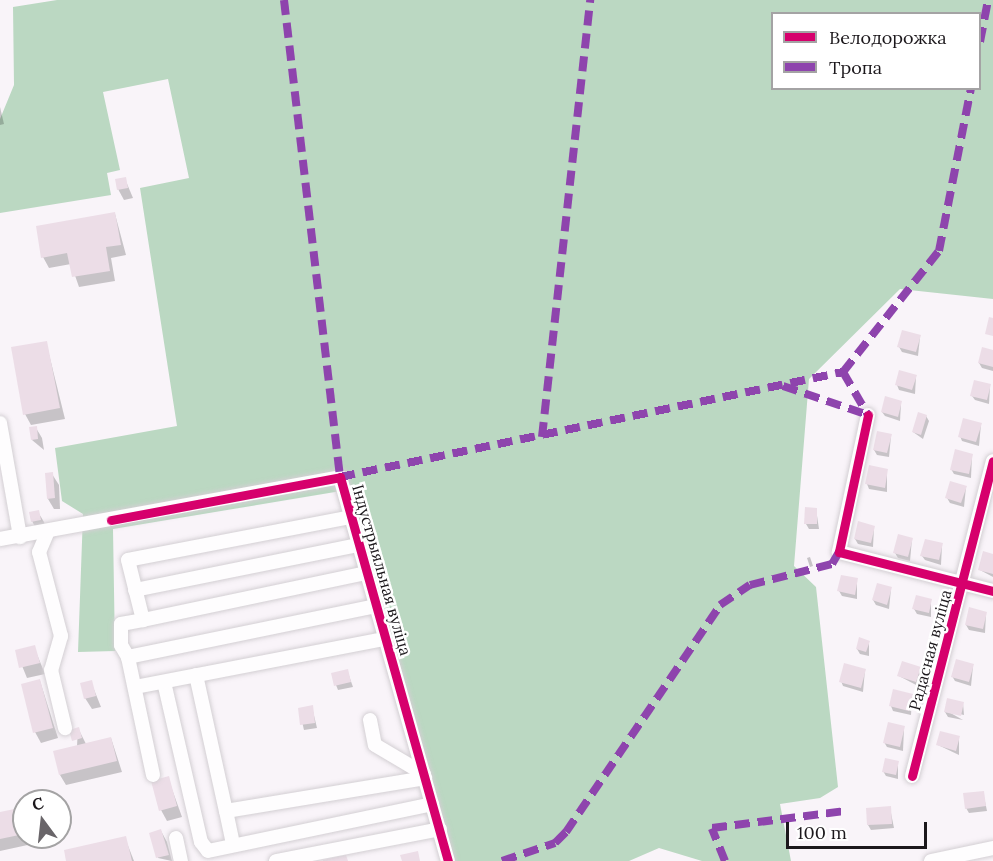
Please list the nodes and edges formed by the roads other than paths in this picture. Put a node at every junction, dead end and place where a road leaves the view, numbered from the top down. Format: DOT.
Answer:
graph roads {
  1 [pos="868,416"];
  2 [pos="0,423"];
  3 [pos="993,462"];
  4 [pos="351,517"];
  5 [pos="48,531"];
  6 [pos="20,537"];
  7 [pos="0,539"];
  8 [pos="359,545"];
  9 [pos="366,573"];
  10 [pos="962,583"];
  11 [pos="135,590"];
  12 [pos="993,591"];
  13 [pos="376,606"];
  14 [pos="143,620"];
  15 [pos="385,639"];
  16 [pos="128,657"];
  17 [pos="196,675"];
  18 [pos="164,682"];
  19 [pos="135,687"];
  20 [pos="370,720"];
  21 [pos="65,728"];
  22 [pos="153,775"];
  23 [pos="424,776"];
  24 [pos="912,776"];
  25 [pos="432,804"];
  26 [pos="226,811"];
  27 [pos="440,830"];
  28 [pos="177,838"];
  29 [pos="233,844"];
  30 [pos="993,848"];
  31 [pos="182,861"];
  32 [pos="276,861"];
  33 [pos="448,861"];
  34 [pos="931,861"];
  1 -- 10 [label="street"];
  2 -- 6 [label="street"];
  3 -- 10 [label="street, Радасная вуліца"];
  4 -- 5 [label="street, Індустрыяльная вуліца"];
  4 -- 8 [label="street, Індустрыяльная вуліца"];
  4 -- 11 [label="street"];
  5 -- 6 [label="street"];
  5 -- 21 [label="street"];
  6 -- 7 [label="street"];
  8 -- 9 [label="street, Індустрыяльная вуліца"];
  8 -- 11 [label="street"];
  9 -- 13 [label="street, Індустрыяльная вуліца"];
  9 -- 14 [label="street"];
  10 -- 12 [label="street"];
  10 -- 24 [label="street, Радасная вуліца"];
  11 -- 14 [label="street"];
  13 -- 15 [label="street, Індустрыяльная вуліца"];
  13 -- 16 [label="street"];
  14 -- 16 [label="street"];
  15 -- 17 [label="street"];
  15 -- 23 [label="street, Індустрыяльная вуліца"];
  16 -- 19 [label="street"];
  17 -- 18 [label="street"];
  17 -- 26 [label="street"];
  18 -- 19 [label="street"];
  18 -- 29 [label="street"];
  19 -- 22 [label="street"];
  20 -- 23 [label="street"];
  23 -- 25 [label="street, Індустрыяльная вуліца"];
  23 -- 26 [label="street"];
  25 -- 27 [label="street, Індустрыяльная вуліца"];
  25 -- 29 [label="street"];
  26 -- 29 [label="street"];
  27 -- 32 [label="street"];
  27 -- 33 [label="street, Індустрыяльная вуліца"];
  28 -- 31 [label="street"];
  30 -- 34 [label="street"];
}
